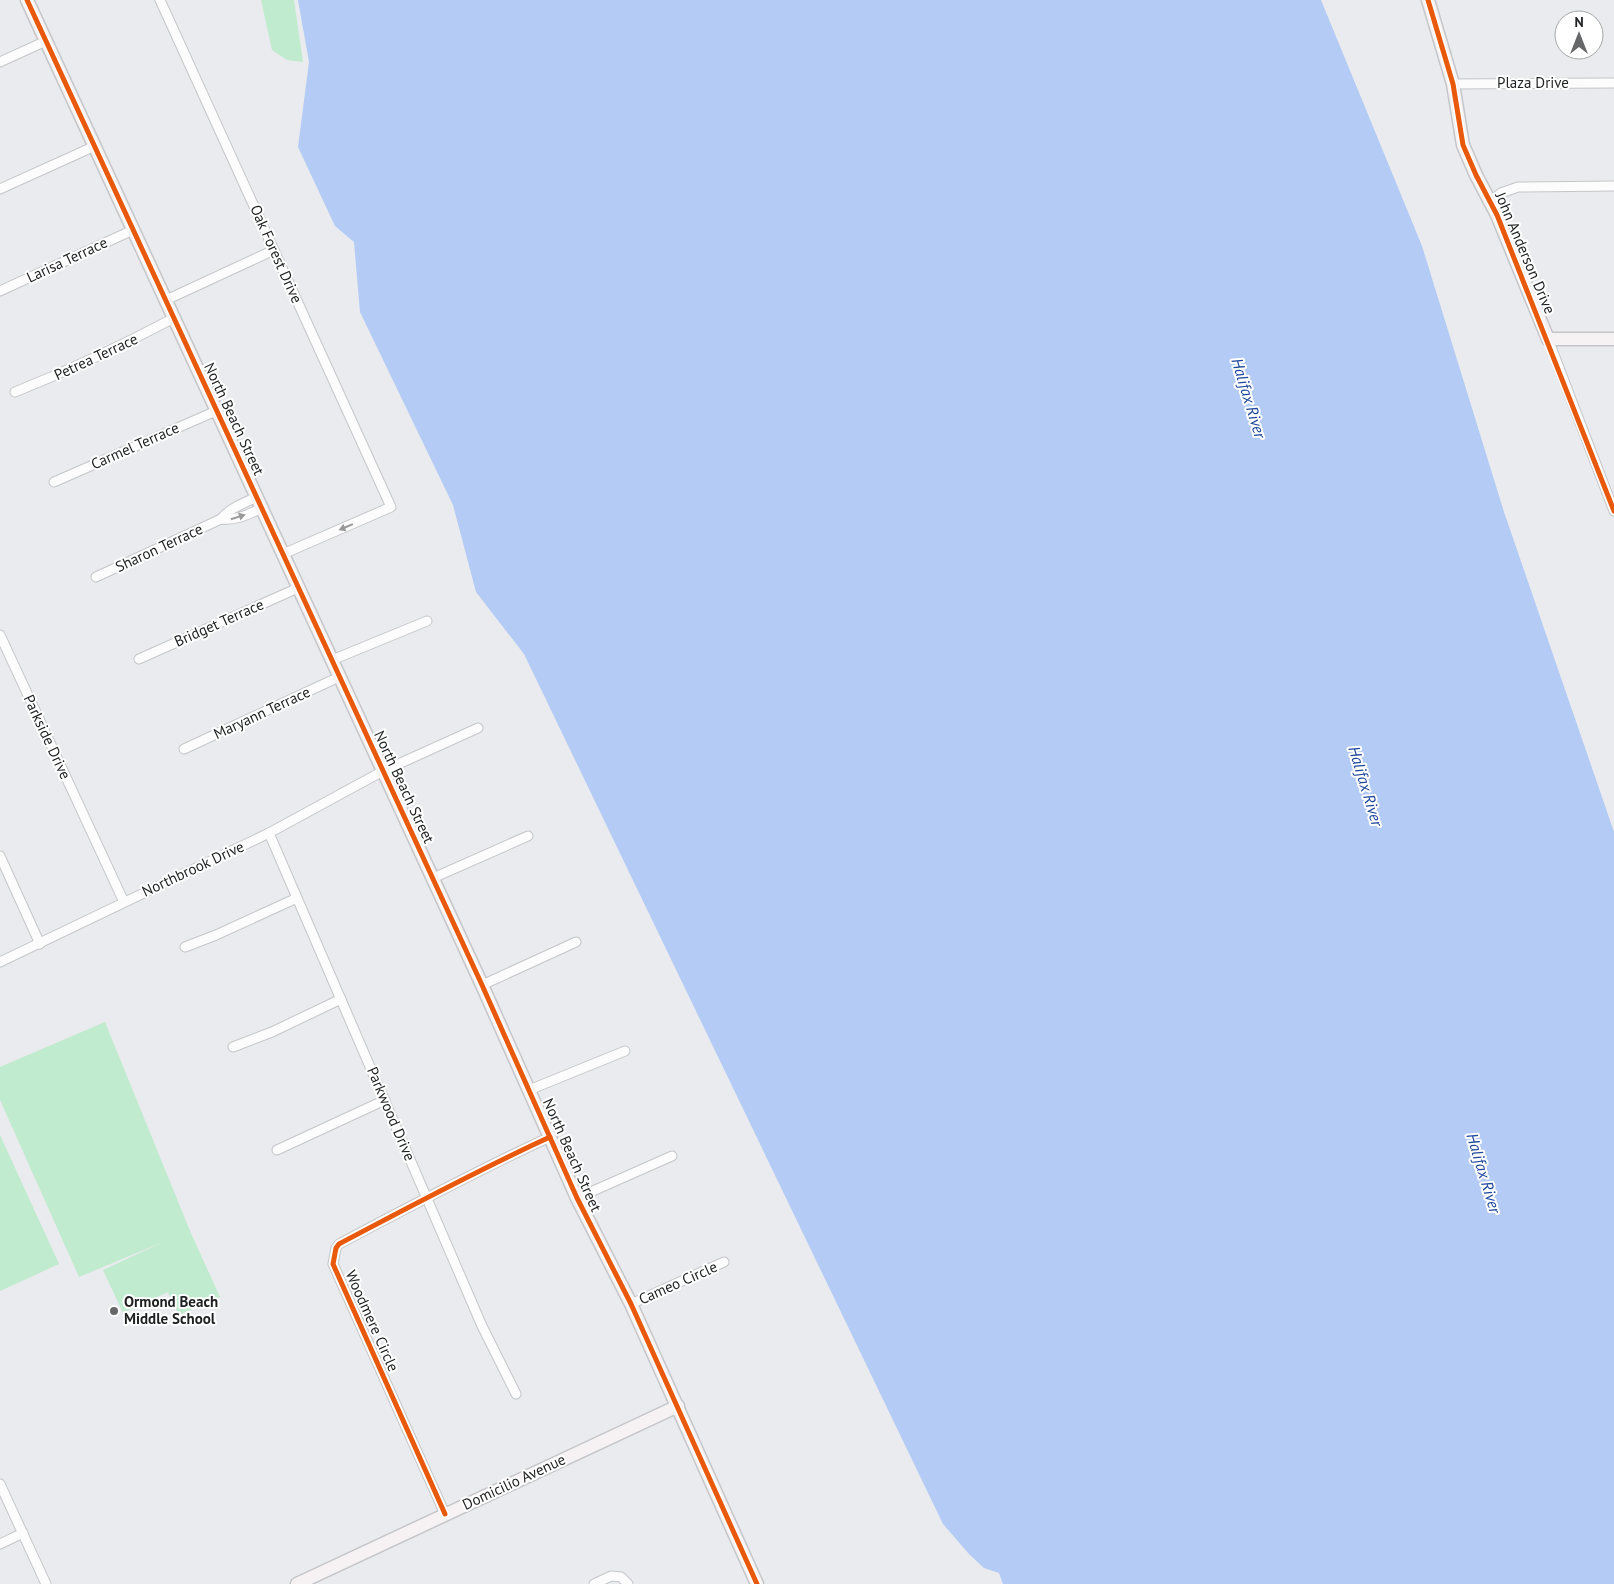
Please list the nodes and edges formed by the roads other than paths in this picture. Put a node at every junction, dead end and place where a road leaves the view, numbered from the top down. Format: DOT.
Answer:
graph roads {
  1 [pos="27,0"];
  2 [pos="160,0"];
  3 [pos="1428,0"];
  4 [pos="46,41"];
  5 [pos="0,62"];
  6 [pos="1614,83"];
  7 [pos="1453,84"];
  8 [pos="95,146"];
  9 [pos="1614,186"];
  10 [pos="0,189"];
  11 [pos="1491,201"];
  12 [pos="134,230"];
  13 [pos="274,250"];
  14 [pos="0,291"];
  15 [pos="166,300"];
  16 [pos="174,318"];
  17 [pos="1548,339"];
  18 [pos="1614,339"];
  19 [pos="15,392"];
  20 [pos="216,411"];
  21 [pos="54,482"];
  22 [pos="260,502"];
  23 [pos="1614,511"];
  24 [pos="283,554"];
  25 [pos="96,577"];
  26 [pos="298,588"];
  27 [pos="427,621"];
  28 [pos="0,635"];
  29 [pos="139,659"];
  30 [pos="332,660"];
  31 [pos="339,677"];
  32 [pos="478,728"];
  33 [pos="184,749"];
  34 [pos="383,771"];
  35 [pos="269,833"];
  36 [pos="528,836"];
  37 [pos="0,856"];
  38 [pos="433,878"];
  39 [pos="297,898"];
  40 [pos="124,902"];
  41 [pos="576,942"];
  42 [pos="40,944"];
  43 [pos="185,947"];
  44 [pos="0,962"];
  45 [pos="482,984"];
  46 [pos="341,999"];
  47 [pos="232,1047"];
  48 [pos="625,1050"];
  49 [pos="529,1090"];
  50 [pos="385,1100"];
  51 [pos="550,1137"];
  52 [pos="277,1150"];
  53 [pos="672,1156"];
  54 [pos="427,1198"];
  55 [pos="577,1198"];
  56 [pos="724,1262"];
  57 [pos="631,1304"];
  58 [pos="516,1394"];
  59 [pos="678,1406"];
  60 [pos="0,1484"];
  61 [pos="445,1514"];
  62 [pos="23,1533"];
  63 [pos="0,1544"];
  64 [pos="46,1584"];
  65 [pos="297,1584"];
  66 [pos="594,1584"];
  67 [pos="628,1584"];
  68 [pos="757,1584"];
  1 -- 4 [label="street, North Beach Street"];
  2 -- 13 [label="street, Oak Forest Drive"];
  3 -- 7 [label="street, John Anderson Drive"];
  4 -- 5 [label="street"];
  4 -- 8 [label="street, North Beach Street"];
  6 -- 7 [label="street, Plaza Drive"];
  7 -- 11 [label="street, John Anderson Drive"];
  8 -- 10 [label="street"];
  8 -- 12 [label="street, North Beach Street"];
  9 -- 11 [label="street"];
  11 -- 17 [label="street, John Anderson Drive"];
  12 -- 14 [label="street, Larisa Terrace"];
  12 -- 15 [label="street, North Beach Street"];
  13 -- 15 [label="street"];
  13 -- 24 [label="street, Oak Forest Drive, one-way"];
  15 -- 16 [label="street, North Beach Street"];
  16 -- 19 [label="street, Petrea Terrace"];
  16 -- 20 [label="street, North Beach Street"];
  17 -- 18 [label="street"];
  17 -- 23 [label="street, John Anderson Drive"];
  20 -- 21 [label="street, Carmel Terrace"];
  20 -- 22 [label="street, North Beach Street"];
  22 -- 24 [label="street, North Beach Street"];
  22 -- 25 [label="street, Sharon Terrace"];
  24 -- 26 [label="street, North Beach Street"];
  26 -- 29 [label="street, Bridget Terrace"];
  26 -- 30 [label="street, North Beach Street"];
  27 -- 30 [label="street"];
  28 -- 40 [label="street, Parkside Drive"];
  30 -- 31 [label="street, North Beach Street"];
  31 -- 33 [label="street, Maryann Terrace"];
  31 -- 34 [label="street, North Beach Street"];
  32 -- 34 [label="street, Northbrook Drive"];
  34 -- 35 [label="street, Northbrook Drive"];
  34 -- 38 [label="street, North Beach Street"];
  35 -- 39 [label="street, Parkwood Drive"];
  35 -- 40 [label="street, Northbrook Drive"];
  36 -- 38 [label="street"];
  37 -- 42 [label="street"];
  38 -- 45 [label="street, North Beach Street"];
  39 -- 43 [label="street"];
  39 -- 46 [label="street, Parkwood Drive"];
  40 -- 42 [label="street, Northbrook Drive"];
  41 -- 45 [label="street"];
  42 -- 44 [label="street, Northbrook Drive"];
  45 -- 49 [label="street, North Beach Street"];
  46 -- 47 [label="street"];
  46 -- 50 [label="street, Parkwood Drive"];
  48 -- 49 [label="street"];
  49 -- 51 [label="street, North Beach Street"];
  50 -- 52 [label="street"];
  50 -- 54 [label="street, Parkwood Drive"];
  51 -- 54 [label="street, Woodmere Circle"];
  51 -- 55 [label="street, North Beach Street"];
  53 -- 55 [label="street"];
  54 -- 58 [label="street, Parkwood Drive"];
  54 -- 61 [label="street, Woodmere Circle"];
  55 -- 57 [label="street, North Beach Street"];
  56 -- 57 [label="street, Cameo Circle"];
  57 -- 59 [label="street, North Beach Street"];
  59 -- 61 [label="street, Domicilio Avenue"];
  59 -- 68 [label="street, North Beach Street"];
  60 -- 62 [label="street"];
  61 -- 65 [label="street, Domicilio Avenue"];
  62 -- 63 [label="street"];
  62 -- 64 [label="street"];
  66 -- 67 [label="street"];
}
